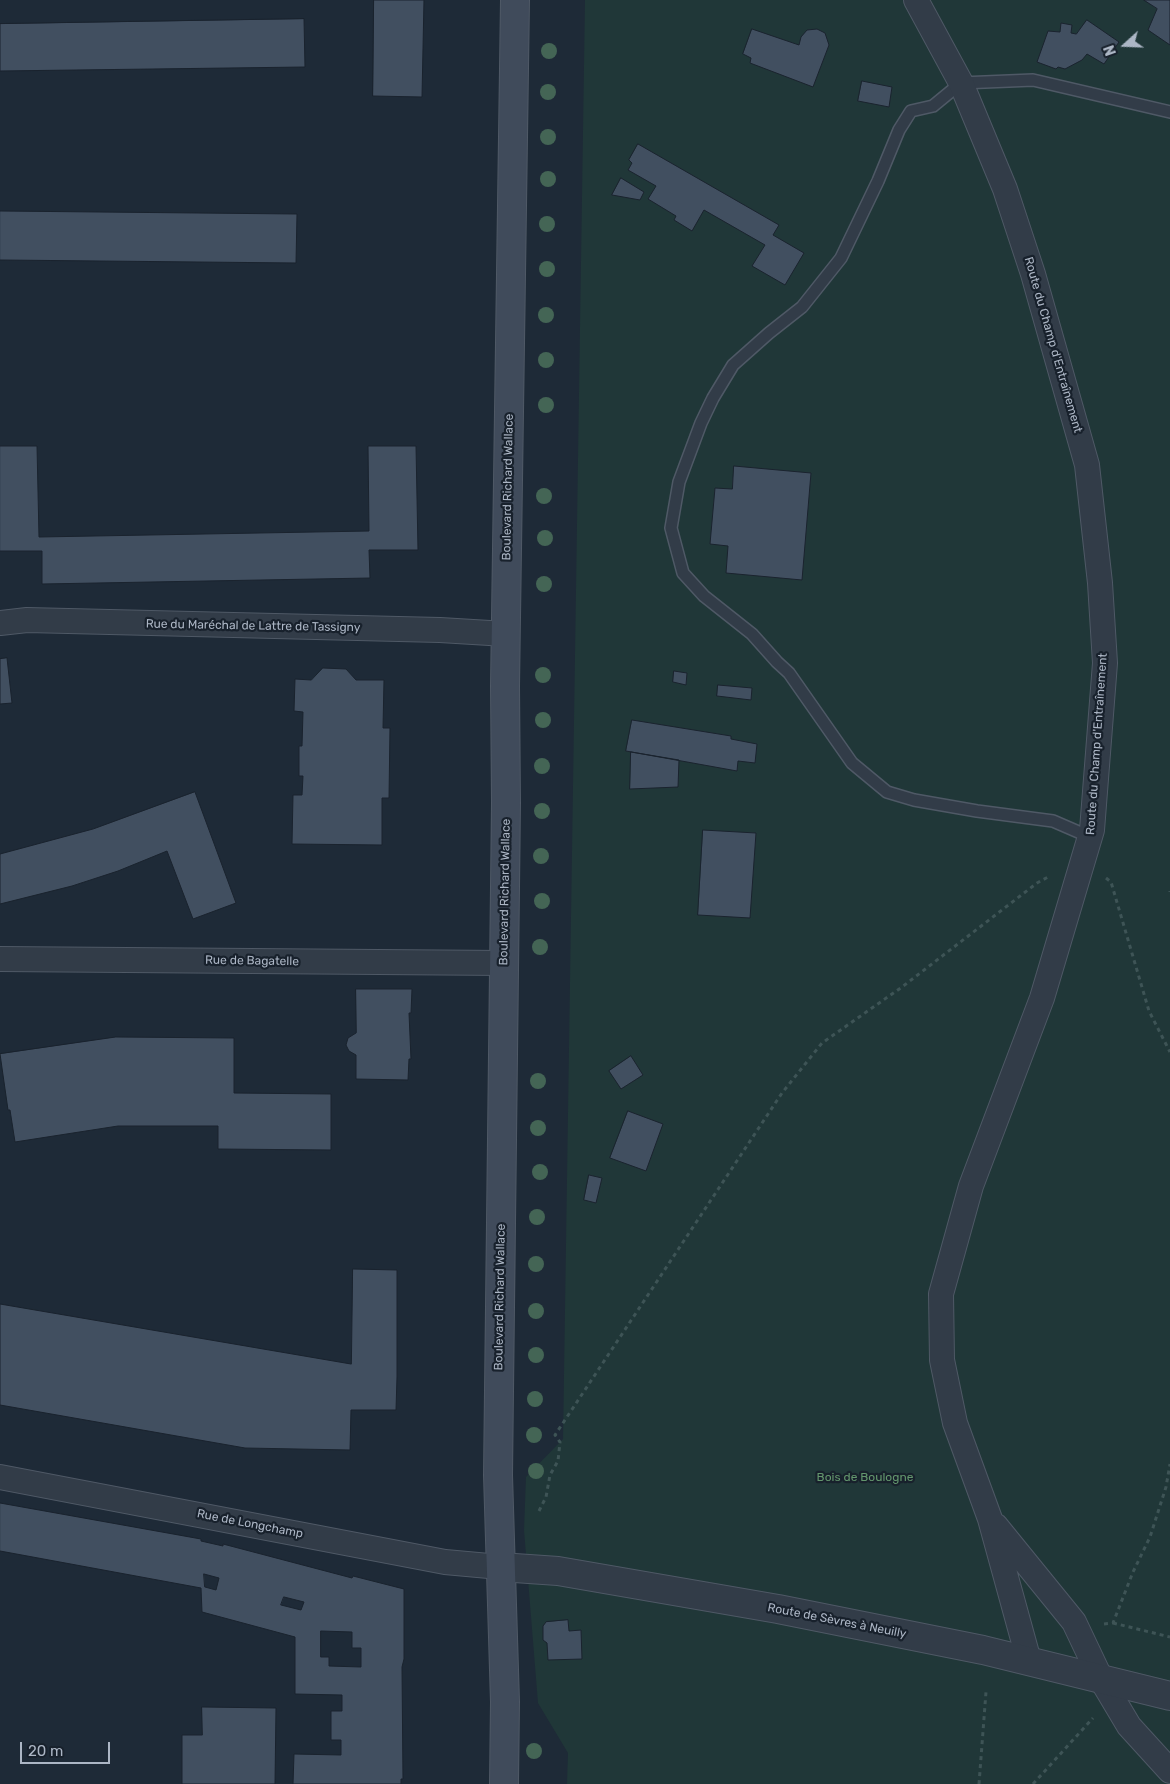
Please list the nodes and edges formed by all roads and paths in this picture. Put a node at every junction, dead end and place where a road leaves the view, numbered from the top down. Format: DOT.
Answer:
graph roads {
  1 [pos="515,0"];
  2 [pos="916,0"];
  3 [pos="960,83"];
  4 [pos="1170,112"];
  5 [pos="0,623"];
  6 [pos="506,634"];
  7 [pos="1090,837"];
  8 [pos="1084,859"];
  9 [pos="0,959"];
  10 [pos="504,963"];
  11 [pos="1170,1052"];
  12 [pos="1170,1464"];
  13 [pos="0,1477"];
  14 [pos="539,1511"];
  15 [pos="990,1519"];
  16 [pos="500,1567"];
  17 [pos="1113,1623"];
  18 [pos="1103,1624"];
  19 [pos="1170,1637"];
  20 [pos="1029,1661"];
  21 [pos="1102,1679"];
  22 [pos="986,1692"];
  23 [pos="1170,1696"];
  24 [pos="1170,1771"];
  25 [pos="504,1784"];
  26 [pos="980,1784"];
  27 [pos="1033,1784"];
  1 -- 6 [label="main road, Boulevard Richard Wallace"];
  2 -- 3 [label="street, Route du Champ d'Entraînement"];
  3 -- 4 [label="lane"];
  3 -- 7 [label="street, Route du Champ d'Entraînement"];
  3 -- 7 [label="lane"];
  5 -- 6 [label="street, Rue du Maréchal de Lattre de Tassigny"];
  6 -- 10 [label="main road, Boulevard Richard Wallace"];
  7 -- 8 [label="street, Route du Champ d'Entraînement"];
  8 -- 11 [label="path"];
  8 -- 14 [label="path"];
  8 -- 15 [label="street, Route du Champ d'Entraînement"];
  9 -- 10 [label="street, Rue de Bagatelle"];
  10 -- 16 [label="main road, Boulevard Richard Wallace"];
  12 -- 17 [label="path"];
  13 -- 16 [label="street, Rue de Longchamp"];
  15 -- 20 [label="street, Route du Champ d'Entraînement"];
  15 -- 21 [label="street, Route du Champ d'Entraînement"];
  16 -- 20 [label="street, Route de Sèvres à Neuilly"];
  16 -- 25 [label="main road, Boulevard Richard Wallace"];
  17 -- 18 [label="path"];
  17 -- 19 [label="path"];
  20 -- 21 [label="street, Route de Sèvres à Neuilly"];
  21 -- 23 [label="street, Route de Sèvres à Neuilly"];
  21 -- 24 [label="street, Route du Champ d'Entraînement"];
  21 -- 27 [label="path"];
  22 -- 26 [label="path"];
}
